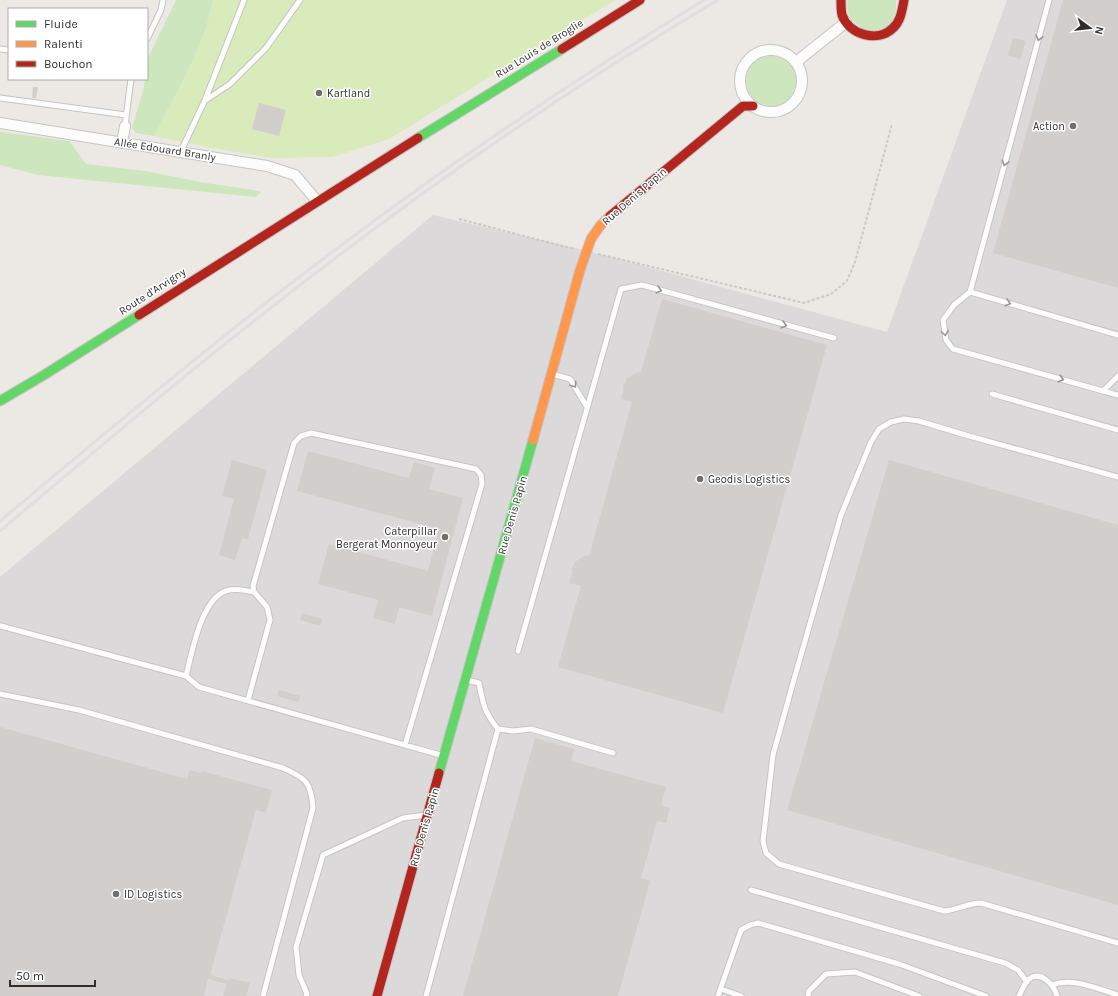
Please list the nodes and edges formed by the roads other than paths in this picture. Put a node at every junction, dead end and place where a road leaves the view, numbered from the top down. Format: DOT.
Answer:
graph roads {
  1 [pos="163,0"];
  2 [pos="244,0"];
  3 [pos="300,0"];
  4 [pos="640,0"];
  5 [pos="841,0"];
  6 [pos="904,0"];
  7 [pos="1050,0"];
  8 [pos="846,22"];
  9 [pos="148,37"];
  10 [pos="797,63"];
  11 [pos="131,80"];
  12 [pos="0,98"];
  13 [pos="205,100"];
  14 [pos="753,106"];
  15 [pos="126,115"];
  16 [pos="0,123"];
  17 [pos="125,126"];
  18 [pos="122,143"];
  19 [pos="181,151"];
  20 [pos="316,201"];
  21 [pos="970,292"];
  22 [pos="1118,335"];
  23 [pos="834,338"];
  24 [pos="551,373"];
  25 [pos="1118,376"];
  26 [pos="1103,391"];
  27 [pos="992,394"];
  28 [pos="1118,395"];
  29 [pos="0,401"];
  30 [pos="587,407"];
  31 [pos="1118,430"];
  32 [pos="1118,477"];
  33 [pos="254,592"];
  34 [pos="1,626"];
  35 [pos="518,651"];
  36 [pos="186,676"];
  37 [pos="466,680"];
  38 [pos="0,694"];
  39 [pos="248,700"];
  40 [pos="498,728"];
  41 [pos="405,745"];
  42 [pos="613,753"];
  43 [pos="444,756"];
  44 [pos="427,815"];
  45 [pos="751,890"];
  46 [pos="1118,943"];
  47 [pos="1026,982"];
  48 [pos="1052,985"];
  49 [pos="721,989"];
  50 [pos="1118,995"];
  51 [pos="263,996"];
  52 [pos="306,996"];
  53 [pos="377,996"];
  54 [pos="426,996"];
  55 [pos="718,996"];
  56 [pos="741,996"];
  57 [pos="808,996"];
  58 [pos="919,996"];
  59 [pos="986,996"];
  60 [pos="1019,996"];
  61 [pos="1057,996"];
  1 -- 9 [label="lane"];
  2 -- 13 [label="lane"];
  3 -- 13 [label="lane"];
  4 -- 20 [label="street, Rue Louis de Broglie"];
  5 -- 8 [label="street"];
  6 -- 8 [label="street"];
  7 -- 21 [label="lane, one-way"];
  8 -- 10 [label="street"];
  10 -- 14 [label="street"];
  10 -- 14 [label="street"];
  11 -- 15 [label="lane"];
  12 -- 15 [label="lane"];
  13 -- 19 [label="lane"];
  14 -- 24 [label="street, Rue Denis Papin"];
  15 -- 17 [label="lane"];
  16 -- 18 [label="street, Allée Edouard Branly"];
  17 -- 18 [label="street"];
  18 -- 19 [label="street, Allée Edouard Branly"];
  19 -- 20 [label="street, Allée Edouard Branly"];
  20 -- 29 [label="street, Route d'Arvigny"];
  21 -- 22 [label="lane, one-way"];
  21 -- 26 [label="lane, one-way"];
  30 -- 23 [label="lane, one-way"];
  24 -- 30 [label="lane, one-way"];
  24 -- 37 [label="street, Rue Denis Papin"];
  25 -- 26 [label="lane"];
  26 -- 28 [label="lane"];
  27 -- 31 [label="lane"];
  30 -- 35 [label="lane"];
  32 -- 46 [label="lane"];
  33 -- 36 [label="lane"];
  33 -- 39 [label="lane"];
  33 -- 41 [label="lane"];
  34 -- 36 [label="lane"];
  36 -- 39 [label="lane"];
  37 -- 40 [label="lane"];
  37 -- 43 [label="street, Rue Denis Papin"];
  38 -- 51 [label="lane"];
  39 -- 41 [label="lane"];
  40 -- 42 [label="lane"];
  40 -- 54 [label="lane"];
  41 -- 43 [label="lane"];
  43 -- 44 [label="street, Rue Denis Papin"];
  44 -- 52 [label="lane"];
  44 -- 53 [label="street, Rue Denis Papin"];
  45 -- 47 [label="lane"];
  47 -- 48 [label="lane"];
  47 -- 60 [label="lane"];
  48 -- 50 [label="lane"];
  48 -- 61 [label="lane"];
  49 -- 55 [label="lane"];
  49 -- 56 [label="lane"];
  49 -- 59 [label="lane"];
  57 -- 58 [label="lane"];
}
